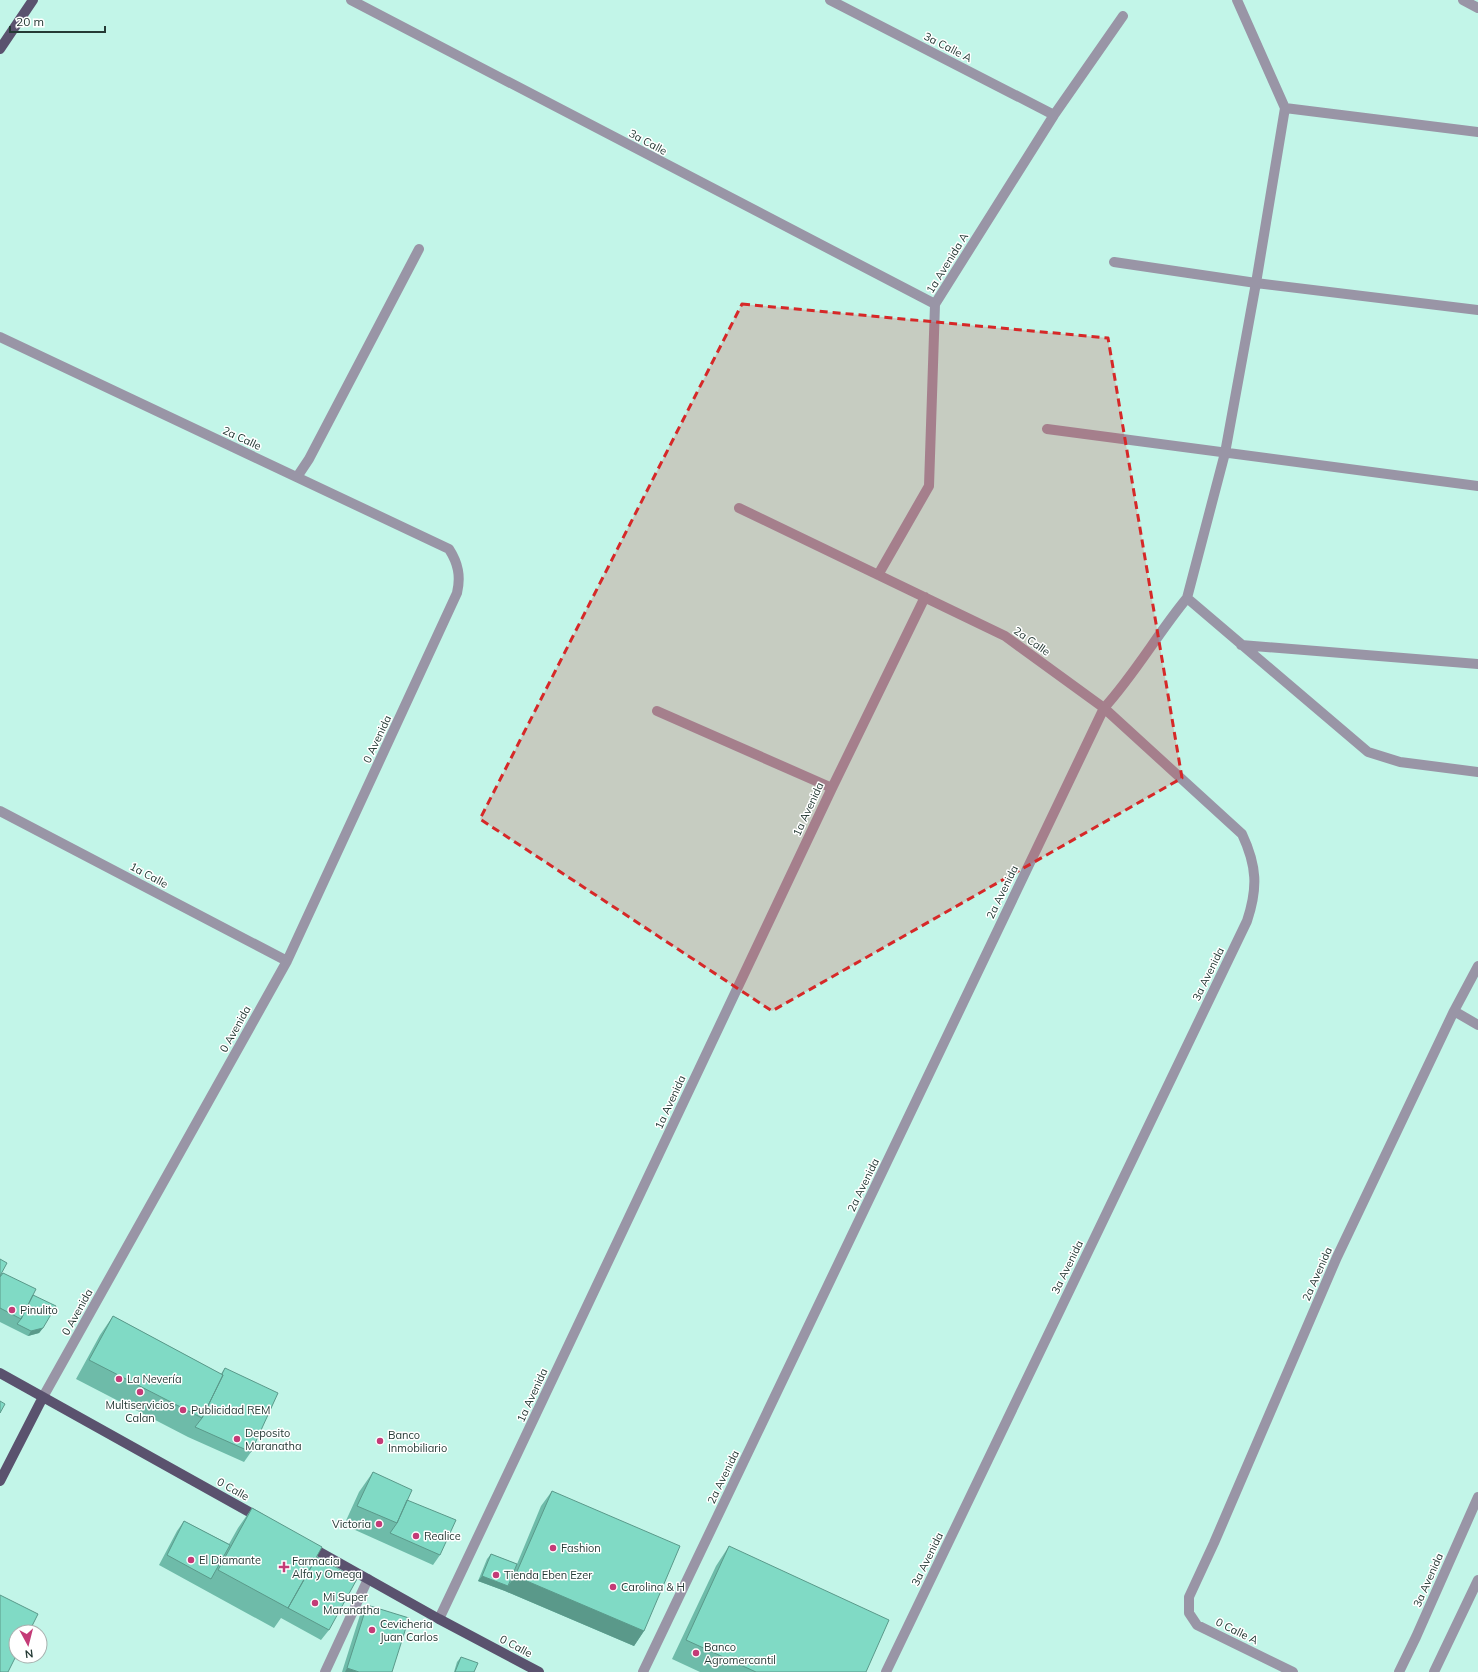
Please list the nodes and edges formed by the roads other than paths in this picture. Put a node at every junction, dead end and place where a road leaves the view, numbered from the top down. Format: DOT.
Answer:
graph roads {
  1 [pos="33,0"];
  2 [pos="351,0"];
  3 [pos="830,0"];
  4 [pos="1237,0"];
  5 [pos="1463,0"];
  6 [pos="1478,8"];
  7 [pos="1123,16"];
  8 [pos="0,49"];
  9 [pos="1285,108"];
  10 [pos="1054,115"];
  11 [pos="1478,132"];
  12 [pos="419,249"];
  13 [pos="1114,262"];
  14 [pos="1256,283"];
  15 [pos="935,304"];
  16 [pos="1478,308"];
  17 [pos="0,337"];
  18 [pos="1047,429"];
  19 [pos="1224,452"];
  20 [pos="297,477"];
  21 [pos="1478,486"];
  22 [pos="739,508"];
  23 [pos="459,574"];
  24 [pos="878,575"];
  25 [pos="925,597"];
  26 [pos="1187,598"];
  27 [pos="1242,645"];
  28 [pos="1478,664"];
  29 [pos="1104,708"];
  30 [pos="657,711"];
  31 [pos="1478,772"];
  32 [pos="832,788"];
  33 [pos="0,811"];
  34 [pos="1254,867"];
  35 [pos="288,961"];
  36 [pos="1478,966"];
  37 [pos="1454,1011"];
  38 [pos="1478,1024"];
  39 [pos="0,1373"];
  40 [pos="43,1397"];
  41 [pos="0,1481"];
  42 [pos="1478,1497"];
  43 [pos="271,1525"];
  44 [pos="299,1540"];
  45 [pos="368,1579"];
  46 [pos="1478,1580"];
  47 [pos="1188,1597"];
  48 [pos="439,1619"];
  49 [pos="325,1672"];
  50 [pos="537,1672"];
  51 [pos="643,1672"];
  52 [pos="886,1672"];
  53 [pos="1293,1672"];
  54 [pos="1399,1672"];
  55 [pos="1434,1672"];
  1 -- 8 [label="main road"];
  2 -- 15 [label="street, 3a Calle"];
  3 -- 10 [label="street, 3a Calle A"];
  4 -- 9 [label="street"];
  5 -- 6 [label="street"];
  7 -- 10 [label="street, 1a Avenida A"];
  9 -- 11 [label="street"];
  9 -- 14 [label="street"];
  10 -- 15 [label="street, 1a Avenida A"];
  12 -- 20 [label="street"];
  13 -- 14 [label="street"];
  14 -- 16 [label="street"];
  14 -- 19 [label="street"];
  15 -- 24 [label="street, 1a Avenida A"];
  17 -- 20 [label="street, 2a Calle"];
  18 -- 19 [label="street"];
  19 -- 21 [label="street"];
  19 -- 26 [label="street"];
  20 -- 23 [label="street, 2a Calle"];
  22 -- 24 [label="street, 2a Calle"];
  23 -- 35 [label="street, 0 Avenida"];
  24 -- 25 [label="street, 2a Calle"];
  25 -- 29 [label="street, 2a Calle"];
  25 -- 32 [label="street, 1a Avenida"];
  26 -- 27 [label="street"];
  26 -- 29 [label="street, 2a Avenida"];
  27 -- 28 [label="street"];
  27 -- 31 [label="street"];
  29 -- 34 [label="street, 2a Calle"];
  29 -- 51 [label="street, 2a Avenida"];
  30 -- 32 [label="street"];
  32 -- 48 [label="street, 1a Avenida"];
  33 -- 35 [label="street, 1a Calle"];
  34 -- 52 [label="street, 3a Avenida"];
  35 -- 40 [label="street, 0 Avenida"];
  36 -- 37 [label="street, 2a Avenida"];
  37 -- 38 [label="street"];
  37 -- 47 [label="street, 2a Avenida"];
  39 -- 40 [label="main road, 0 Calle"];
  40 -- 41 [label="main road, 0 Avenida"];
  40 -- 43 [label="main road, 0 Calle"];
  42 -- 54 [label="street, 3a Avenida"];
  44 -- 45 [label="main road, 0 Calle"];
  45 -- 48 [label="main road, 0 Calle"];
  45 -- 49 [label="street"];
  46 -- 55 [label="street"];
  47 -- 53 [label="street, 0 Calle A"];
  48 -- 50 [label="main road, 0 Calle"];
}
